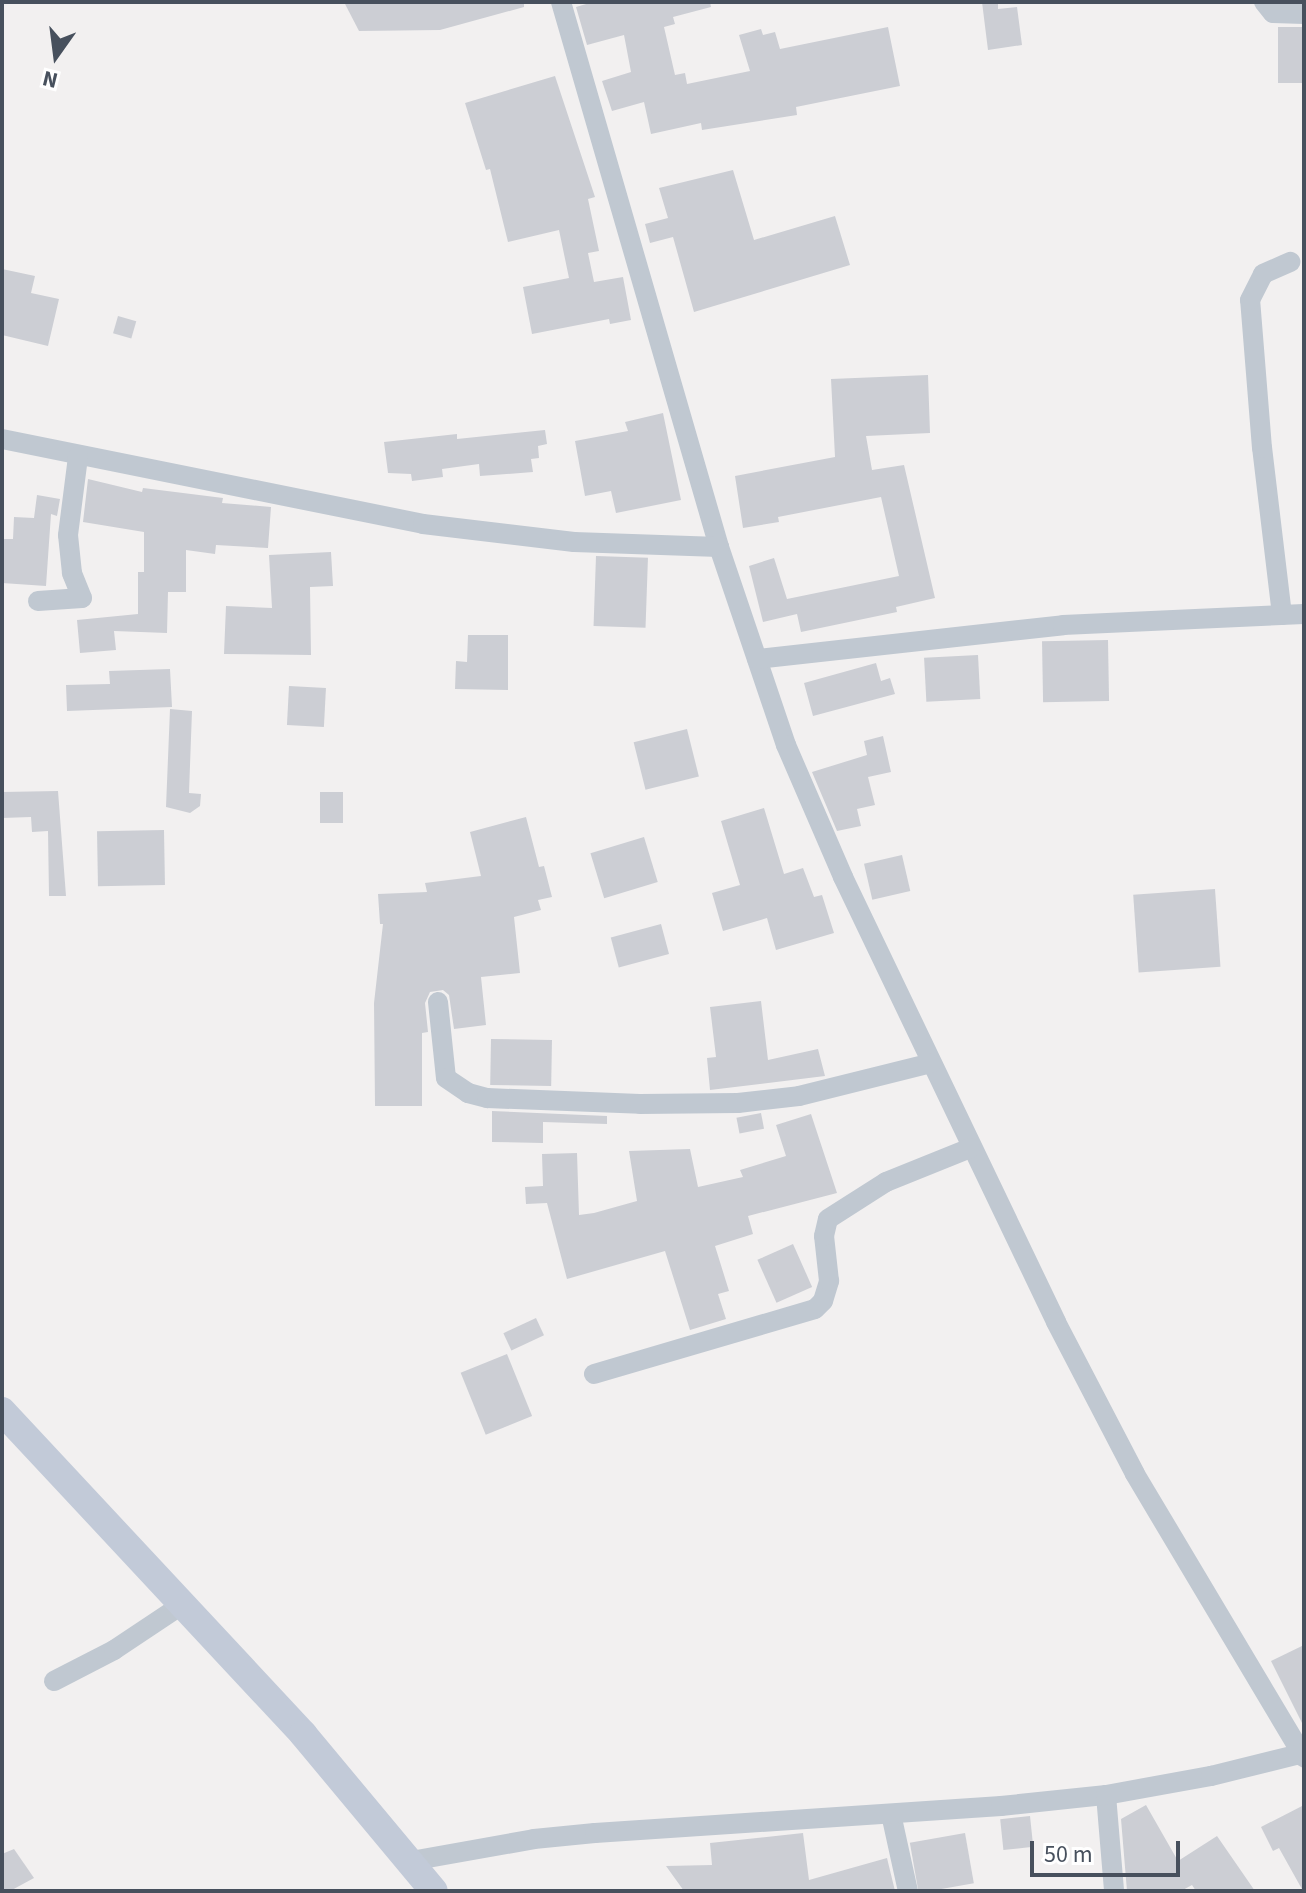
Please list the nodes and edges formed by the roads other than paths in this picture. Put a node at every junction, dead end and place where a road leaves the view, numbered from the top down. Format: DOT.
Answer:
graph roads {
  1 [pos="561,2"];
  2 [pos="1264,2"];
  3 [pos="1304,14"];
  4 [pos="1290,262"];
  5 [pos="2,439"];
  6 [pos="78,457"];
  7 [pos="719,547"];
  8 [pos="38,601"];
  9 [pos="1304,614"];
  10 [pos="1282,615"];
  11 [pos="757,659"];
  12 [pos="438,1002"];
  13 [pos="931,1063"];
  14 [pos="970,1148"];
  15 [pos="594,1374"];
  16 [pos="2,1411"];
  17 [pos="183,1604"];
  18 [pos="54,1681"];
  19 [pos="1303,1755"];
  20 [pos="1106,1795"];
  21 [pos="891,1814"];
  22 [pos="411,1861"];
  23 [pos="434,1891"];
  24 [pos="908,1891"];
  25 [pos="1114,1891"];
  1 -- 7 [label="street"];
  2 -- 3 [label="street"];
  4 -- 10 [label="street"];
  5 -- 6 [label="street"];
  6 -- 7 [label="street"];
  6 -- 8 [label="street"];
  7 -- 11 [label="street"];
  9 -- 10 [label="street"];
  10 -- 11 [label="street"];
  11 -- 13 [label="street"];
  12 -- 13 [label="street"];
  13 -- 14 [label="street"];
  14 -- 15 [label="street"];
  14 -- 19 [label="street"];
  16 -- 17 [label="main road"];
  17 -- 18 [label="street"];
  17 -- 22 [label="main road"];
  19 -- 20 [label="street"];
  20 -- 21 [label="street"];
  20 -- 25 [label="street"];
  21 -- 22 [label="street"];
  21 -- 24 [label="street"];
  22 -- 23 [label="main road"];
}
